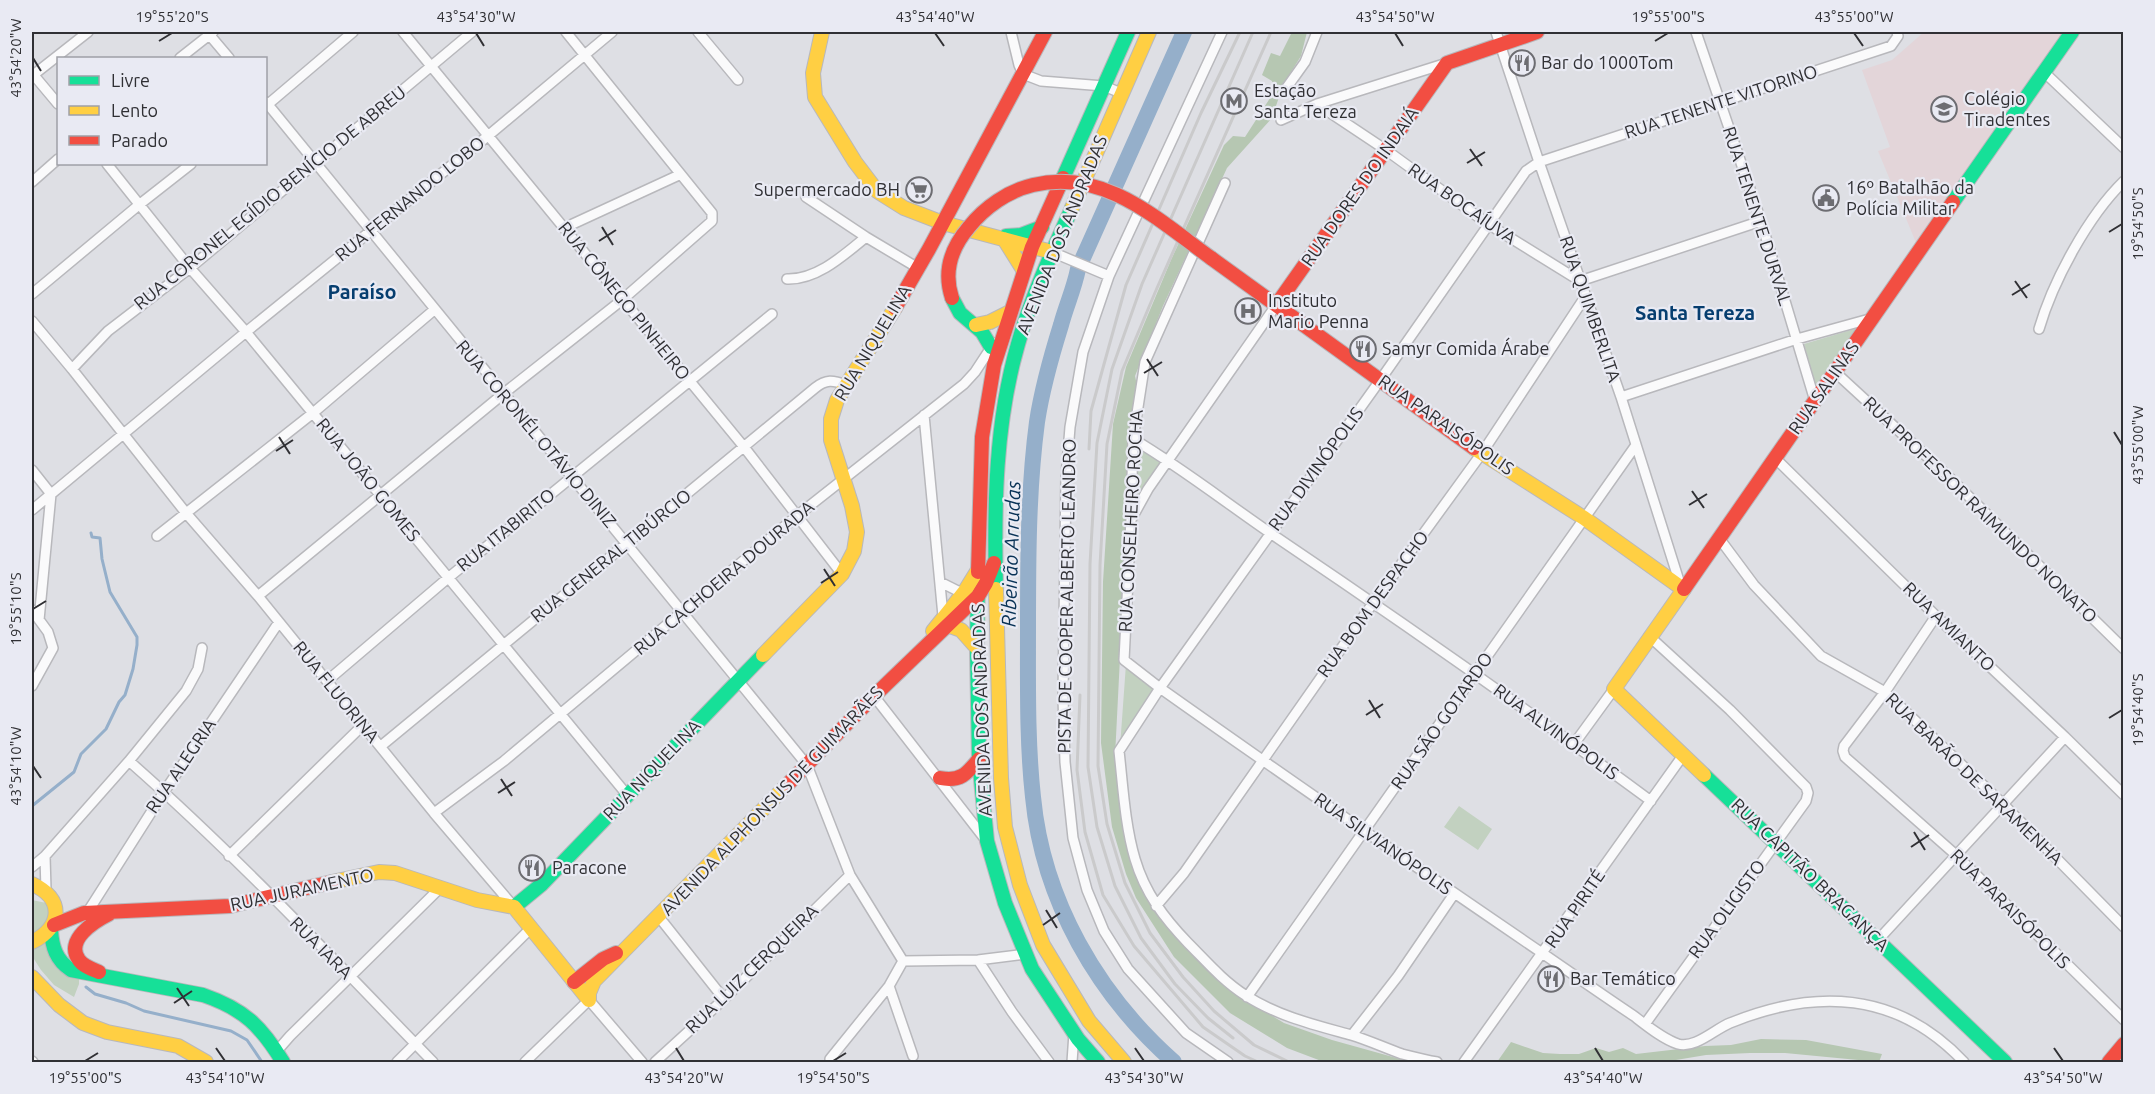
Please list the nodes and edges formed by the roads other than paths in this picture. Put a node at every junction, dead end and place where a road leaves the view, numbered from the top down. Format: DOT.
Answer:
graph roads {
  1 [pos="88,32"];
  2 [pos="353,32"];
  3 [pos="402,32"];
  4 [pos="472,32"];
  5 [pos="566,32"];
  6 [pos="612,32"];
  7 [pos="698,32"];
  8 [pos="822,32"];
  9 [pos="1011,32"];
  10 [pos="1045,32"];
  11 [pos="1128,32"];
  12 [pos="1149,32"];
  13 [pos="1222,32"];
  14 [pos="1317,32"];
  15 [pos="1537,32"];
  16 [pos="1696,32"];
  17 [pos="2072,32"];
  18 [pos="210,33"];
  19 [pos="1898,34"];
  20 [pos="1498,38"];
  21 [pos="584,53"];
  22 [pos="181,57"];
  23 [pos="228,57"];
  24 [pos="1447,63"];
  25 [pos="430,67"];
  26 [pos="2045,73"];
  27 [pos="32,74"];
  28 [pos="1023,74"];
  29 [pos="738,80"];
  30 [pos="1104,86"];
  31 [pos="1285,90"];
  32 [pos="1121,93"];
  33 [pos="1719,102"];
  34 [pos="57,103"];
  35 [pos="267,103"];
  36 [pos="1317,104"];
  37 [pos="267,105"];
  38 [pos="1281,120"];
  39 [pos="489,135"];
  40 [pos="2124,148"];
  41 [pos="1386,150"];
  42 [pos="57,160"];
  43 [pos="1539,162"];
  44 [pos="315,164"];
  45 [pos="109,165"];
  46 [pos="190,165"];
  47 [pos="679,175"];
  48 [pos="2124,181"];
  49 [pos="32,182"];
  50 [pos="1225,183"];
  51 [pos="806,197"];
  52 [pos="140,204"];
  53 [pos="1761,221"];
  54 [pos="943,223"];
  55 [pos="1488,224"];
  56 [pos="1042,227"];
  57 [pos="564,228"];
  58 [pos="371,232"];
  59 [pos="866,237"];
  60 [pos="1001,237"];
  61 [pos="1032,247"];
  62 [pos="1052,252"];
  63 [pos="190,268"];
  64 [pos="918,268"];
  65 [pos="1024,271"];
  66 [pos="1109,276"];
  67 [pos="787,279"];
  68 [pos="1580,281"];
  69 [pos="32,294"];
  70 [pos="1585,297"];
  71 [pos="622,300"];
  72 [pos="1277,304"];
  73 [pos="434,310"];
  74 [pos="1010,312"];
  75 [pos="772,314"];
  76 [pos="1873,318"];
  77 [pos="32,321"];
  78 [pos="976,325"];
  79 [pos="2039,329"];
  80 [pos="246,332"];
  81 [pos="1003,333"];
  82 [pos="1797,339"];
  83 [pos="991,347"];
  84 [pos="994,364"];
  85 [pos="72,369"];
  86 [pos="1835,372"];
  87 [pos="1381,379"];
  88 [pos="688,381"];
  89 [pos="846,385"];
  90 [pos="503,394"];
  91 [pos="1621,397"];
  92 [pos="1815,401"];
  93 [pos="313,413"];
  94 [pos="924,415"];
  95 [pos="124,434"];
  96 [pos="1133,439"];
  97 [pos="1636,445"];
  98 [pos="744,447"];
  99 [pos="1482,453"];
  100 [pos="1775,458"];
  101 [pos="1168,460"];
  102 [pos="32,470"];
  103 [pos="573,476"];
  104 [pos="844,479"];
  105 [pos="51,494"];
  106 [pos="380,495"];
  107 [pos="32,510"];
  108 [pos="186,513"];
  109 [pos="798,515"];
  110 [pos="1584,518"];
  111 [pos="1131,519"];
  112 [pos="1270,533"];
  113 [pos="157,536"];
  114 [pos="1719,538"];
  115 [pos="626,544"];
  116 [pos="996,560"];
  117 [pos="842,574"];
  118 [pos="448,578"];
  119 [pos="940,582"];
  120 [pos="1682,588"];
  121 [pos="972,593"];
  122 [pos="258,597"];
  123 [pos="1373,603"];
  124 [pos="32,610"];
  125 [pos="682,614"];
  126 [pos="1936,616"];
  127 [pos="39,620"];
  128 [pos="945,621"];
  129 [pos="279,622"];
  130 [pos="1649,636"];
  131 [pos="502,645"];
  132 [pos="202,648"];
  133 [pos="977,648"];
  134 [pos="2124,649"];
  135 [pos="1124,660"];
  136 [pos="1475,674"];
  137 [pos="327,681"];
  138 [pos="738,681"];
  139 [pos="32,686"];
  140 [pos="1160,688"];
  141 [pos="1614,689"];
  142 [pos="1885,692"];
  143 [pos="874,696"];
  144 [pos="559,714"];
  145 [pos="363,725"];
  146 [pos="2066,737"];
  147 [pos="1574,744"];
  148 [pos="381,746"];
  149 [pos="1684,754"];
  150 [pos="979,759"];
  151 [pos="1262,760"];
  152 [pos="129,761"];
  153 [pos="807,765"];
  154 [pos="940,778"];
  155 [pos="164,792"];
  156 [pos="2124,795"];
  157 [pos="628,796"];
  158 [pos="1651,801"];
  159 [pos="2002,803"];
  160 [pos="434,813"];
  161 [pos="1365,830"];
  162 [pos="987,841"];
  163 [pos="1775,842"];
  164 [pos="1956,855"];
  165 [pos="45,856"];
  166 [pos="229,856"];
  167 [pos="32,867"];
  168 [pos="850,875"];
  169 [pos="32,884"];
  170 [pos="1020,885"];
  171 [pos="440,888"];
  172 [pos="1454,894"];
  173 [pos="49,895"];
  174 [pos="271,897"];
  175 [pos="1156,906"];
  176 [pos="514,907"];
  177 [pos="85,913"];
  178 [pos="112,913"];
  179 [pos="659,917"];
  180 [pos="52,927"];
  181 [pos="2124,927"];
  182 [pos="531,928"];
  183 [pos="1878,940"];
  184 [pos="32,942"];
  185 [pos="623,950"];
  186 [pos="1026,954"];
  187 [pos="1543,954"];
  188 [pos="978,960"];
  189 [pos="903,961"];
  190 [pos="32,977"];
  191 [pos="350,977"];
  192 [pos="112,978"];
  193 [pos="574,982"];
  194 [pos="889,986"];
  195 [pos="1247,997"];
  196 [pos="724,999"];
  197 [pos="589,1000"];
  198 [pos="2124,1020"];
  199 [pos="1645,1024"];
  200 [pos="1074,1033"];
  201 [pos="1352,1035"];
  202 [pos="416,1044"];
  203 [pos="2124,1044"];
  204 [pos="913,1056"];
  205 [pos="280,1057"];
  206 [pos="830,1059"];
  207 [pos="206,1062"];
  208 [pos="397,1062"];
  209 [pos="433,1062"];
  210 [pos="525,1062"];
  211 [pos="642,1062"];
  212 [pos="655,1062"];
  213 [pos="1049,1062"];
  214 [pos="1072,1062"];
  215 [pos="1098,1062"];
  216 [pos="1124,1062"];
  217 [pos="1228,1062"];
  218 [pos="1437,1062"];
  219 [pos="1464,1062"];
  220 [pos="1964,1062"];
  221 [pos="2005,1062"];
  222 [pos="2109,1062"];
  1 -- 27 [label="street"];
  2 -- 35 [label="street"];
  3 -- 25 [label="street, RUA CÔNEGO PINHEIRO"];
  4 -- 25 [label="street, RUA CORONEL EGÍDIO BENÍCIO DE ABREU"];
  5 -- 21 [label="street"];
  6 -- 21 [label="street, RUA FERNANDO LOBO"];
  7 -- 29 [label="street"];
  8 -- 54 [label="street"];
  9 -- 28 [label="street"];
  10 -- 28 [label="street, RUA NIQUELINA"];
  11 -- 30 [label="street, AVENIDA DOS ANDRADAS"];
  12 -- 32 [label="street, AVENIDA DOS ANDRADAS"];
  13 -- 66 [label="street, PISTA DE COOPER ALBERTO LEANDRO"];
  14 -- 31 [label="street"];
  15 -- 20 [label="street"];
  16 -- 33 [label="street, RUA TENENTE DURVAL"];
  17 -- 26 [label="street, RUA SALINAS"];
  18 -- 22 [label="street"];
  18 -- 23 [label="street"];
  19 -- 33 [label="street, RUA TENENTE VITORINO"];
  20 -- 24 [label="street"];
  20 -- 43 [label="street, RUA QUIMBERLITA"];
  21 -- 39 [label="street, RUA FERNANDO LOBO"];
  21 -- 47 [label="street"];
  24 -- 36 [label="street"];
  24 -- 41 [label="street, RUA DORES DO INDAIÁ"];
  25 -- 39 [label="street, RUA CÔNEGO PINHEIRO"];
  25 -- 44 [label="street, RUA CORONEL EGÍDIO BENÍCIO DE ABREU"];
  26 -- 40 [label="street"];
  26 -- 76 [label="street, RUA SALINAS"];
  27 -- 34 [label="street"];
  28 -- 30 [label="street"];
  28 -- 54 [label="street, RUA NIQUELINA"];
  30 -- 32 [label="street"];
  30 -- 56 [label="street, AVENIDA DOS ANDRADAS"];
  32 -- 62 [label="street, AVENIDA DOS ANDRADAS"];
  33 -- 43 [label="street, RUA TENENTE VITORINO"];
  33 -- 53 [label="street, RUA TENENTE DURVAL"];
  36 -- 38 [label="street"];
  36 -- 41 [label="street, RUA BOCAÍUVA"];
  37 -- 44 [label="street, RUA CORONÉL OTÁVIO DINIZ"];
  39 -- 57 [label="street, RUA CÔNEGO PINHEIRO"];
  39 -- 58 [label="street, RUA FERNANDO LOBO"];
  41 -- 55 [label="street, RUA BOCAÍUVA"];
  41 -- 72 [label="street, RUA DORES DO INDAIÁ"];
  42 -- 49 [label="street"];
  43 -- 55 [label="street, RUA DIVINÓPOLIS"];
  43 -- 68 [label="street, RUA QUIMBERLITA"];
  44 -- 58 [label="street, RUA CORONÉL OTÁVIO DINIZ"];
  44 -- 63 [label="street, RUA CORONEL EGÍDIO BENÍCIO DE ABREU"];
  45 -- 52 [label="street, RUA JOÃO GOMES"];
  46 -- 52 [label="street"];
  47 -- 57 [label="street"];
  47 -- 71 [label="street"];
  48 -- 79 [label="street"];
  50 -- 96 [label="street, RUA CONSELHEIRO ROCHA"];
  51 -- 59 [label="street"];
  52 -- 63 [label="street, RUA JOÃO GOMES"];
  52 -- 69 [label="street"];
  53 -- 68 [label="street"];
  53 -- 82 [label="street, RUA TENENTE DURVAL"];
  54 -- 60 [label="street"];
  54 -- 64 [label="street, RUA NIQUELINA"];
  55 -- 68 [label="street, RUA BOCAÍUVA"];
  55 -- 87 [label="street, RUA DIVINÓPOLIS"];
  56 -- 60 [label="street"];
  56 -- 61 [label="street, AVENIDA DOS ANDRADAS"];
  57 -- 71 [label="street, RUA CÔNEGO PINHEIRO"];
  58 -- 73 [label="street, RUA CORONÉL OTÁVIO DINIZ"];
  58 -- 80 [label="street, RUA FERNANDO LOBO"];
  59 -- 64 [label="street"];
  59 -- 67 [label="street"];
  60 -- 61 [label="street"];
  60 -- 65 [label="street"];
  61 -- 62 [label="street"];
  61 -- 65 [label="street, AVENIDA DOS ANDRADAS"];
  62 -- 66 [label="street"];
  62 -- 116 [label="street, AVENIDA DOS ANDRADAS"];
  63 -- 80 [label="street, RUA JOÃO GOMES"];
  63 -- 85 [label="street, RUA CORONEL EGÍDIO BENÍCIO DE ABREU"];
  64 -- 89 [label="street, RUA NIQUELINA"];
  65 -- 74 [label="street, AVENIDA DOS ANDRADAS"];
  66 -- 217 [label="street, PISTA DE COOPER ALBERTO LEANDRO"];
  68 -- 70 [label="street, RUA QUIMBERLITA"];
  70 -- 91 [label="street, RUA QUIMBERLITA"];
  70 -- 99 [label="street, RUA BOM DESPACHO"];
  71 -- 88 [label="street, RUA CÔNEGO PINHEIRO"];
  71 -- 90 [label="street"];
  72 -- 78 [label="street, RUA PARAISÓPOLIS, bridge"];
  72 -- 87 [label="street, RUA PARAISÓPOLIS"];
  72 -- 101 [label="street, RUA DORES DO INDAIÁ"];
  73 -- 90 [label="street, RUA CORONÉL OTÁVIO DINIZ"];
  73 -- 93 [label="street"];
  74 -- 78 [label="street"];
  74 -- 81 [label="street, AVENIDA DOS ANDRADAS"];
  75 -- 88 [label="street, RUA ITABIRITO"];
  76 -- 82 [label="street"];
  76 -- 86 [label="street, RUA SALINAS"];
  77 -- 85 [label="street, RUA FLUORINA"];
  78 -- 83 [label="street"];
  80 -- 93 [label="street, RUA JOÃO GOMES"];
  80 -- 95 [label="street, RUA FERNANDO LOBO"];
  81 -- 83 [label="street, RUA CACHOEIRA DOURADA"];
  81 -- 84 [label="street, AVENIDA DOS ANDRADAS"];
  82 -- 91 [label="street"];
  82 -- 92 [label="street, RUA TENENTE DURVAL"];
  83 -- 84 [label="street"];
  83 -- 94 [label="street, RUA CACHOEIRA DOURADA"];
  84 -- 121 [label="street, AVENIDA DOS ANDRADAS"];
  85 -- 95 [label="street, RUA FLUORINA"];
  86 -- 92 [label="street, RUA SALINAS"];
  86 -- 134 [label="street, RUA PROFESSOR RAIMUNDO NONATO"];
  87 -- 99 [label="street, RUA PARAISÓPOLIS"];
  87 -- 112 [label="street, RUA DIVINÓPOLIS"];
  88 -- 98 [label="street, RUA CÔNEGO PINHEIRO"];
  88 -- 103 [label="street, RUA ITABIRITO"];
  89 -- 98 [label="street, RUA GENERAL TIBÚRCIO"];
  89 -- 104 [label="street, RUA NIQUELINA"];
  90 -- 103 [label="street, RUA CORONÉL OTÁVIO DINIZ"];
  90 -- 106 [label="street"];
  91 -- 97 [label="street, RUA QUIMBERLITA"];
  92 -- 100 [label="street, RUA SALINAS"];
  93 -- 106 [label="street, RUA JOÃO GOMES"];
  93 -- 108 [label="street"];
  94 -- 104 [label="street, RUA CACHOEIRA DOURADA"];
  94 -- 119 [label="street"];
  95 -- 105 [label="street, RUA FERNANDO LOBO"];
  95 -- 108 [label="street, RUA FLUORINA"];
  96 -- 101 [label="street, RUA ALVINÓPOLIS"];
  96 -- 111 [label="street, RUA CONSELHEIRO ROCHA"];
  97 -- 110 [label="street, RUA SÃO GOTARDO"];
  97 -- 120 [label="street, RUA QUIMBERLITA"];
  98 -- 109 [label="street, RUA CÔNEGO PINHEIRO"];
  98 -- 115 [label="street, RUA GENERAL TIBÚRCIO"];
  99 -- 110 [label="street, RUA PARAISÓPOLIS"];
  99 -- 123 [label="street, RUA BOM DESPACHO"];
  100 -- 114 [label="street, RUA SALINAS"];
  100 -- 126 [label="street, RUA AMIANTO"];
  101 -- 111 [label="street, RUA DORES DO INDAIÁ"];
  101 -- 112 [label="street, RUA ALVINÓPOLIS"];
  102 -- 105 [label="street"];
  103 -- 115 [label="street, RUA CORONÉL OTÁVIO DINIZ"];
  103 -- 118 [label="street, RUA ITABIRITO"];
  104 -- 109 [label="street, RUA CACHOEIRA DOURADA"];
  104 -- 117 [label="street, RUA NIQUELINA"];
  105 -- 107 [label="street, RUA FERNANDO LOBO"];
  105 -- 127 [label="street"];
  106 -- 118 [label="street, RUA JOÃO GOMES"];
  106 -- 122 [label="street"];
  108 -- 113 [label="street"];
  108 -- 122 [label="street, RUA FLUORINA"];
  109 -- 117 [label="street, RUA CÔNEGO PINHEIRO"];
  109 -- 125 [label="street, RUA CACHOEIRA DOURADA"];
  110 -- 120 [label="street, RUA PARAISÓPOLIS"];
  110 -- 136 [label="street, RUA SÃO GOTARDO"];
  111 -- 135 [label="street, RUA CONSELHEIRO ROCHA"];
  112 -- 123 [label="street, RUA ALVINÓPOLIS"];
  112 -- 140 [label="street, RUA DIVINÓPOLIS"];
  114 -- 120 [label="street, RUA SALINAS"];
  114 -- 142 [label="street, RUA BARÃO DE SARAMENHA"];
  115 -- 125 [label="street, RUA CORONÉL OTÁVIO DINIZ"];
  115 -- 131 [label="street, RUA GENERAL TIBÚRCIO"];
  116 -- 121 [label="street, AVENIDA ALPHONSUS DE GUIMARÃES"];
  116 -- 170 [label="street, AVENIDA DOS ANDRADAS"];
  117 -- 138 [label="street, RUA NIQUELINA"];
  118 -- 131 [label="street, RUA JOÃO GOMES"];
  118 -- 137 [label="street, RUA ITABIRITO"];
  119 -- 121 [label="street"];
  119 -- 128 [label="street"];
  120 -- 130 [label="street, RUA SALINAS"];
  121 -- 128 [label="street, AVENIDA ALPHONSUS DE GUIMARÃES"];
  121 -- 133 [label="street, AVENIDA DOS ANDRADAS"];
  122 -- 129 [label="street, RUA FLUORINA"];
  123 -- 136 [label="street, RUA ALVINÓPOLIS"];
  123 -- 151 [label="street, RUA BOM DESPACHO"];
  124 -- 127 [label="street"];
  125 -- 138 [label="street, RUA CORONÉL OTÁVIO DINIZ"];
  125 -- 144 [label="street, RUA CACHOEIRA DOURADA"];
  126 -- 142 [label="street"];
  126 -- 146 [label="street, RUA AMIANTO"];
  127 -- 139 [label="street"];
  128 -- 133 [label="street"];
  128 -- 143 [label="street, AVENIDA ALPHONSUS DE GUIMARÃES"];
  129 -- 137 [label="street, RUA FLUORINA"];
  129 -- 155 [label="street, RUA ALEGRIA"];
  130 -- 141 [label="street, RUA SALINAS"];
  130 -- 163 [label="street, RUA OLIGISTO"];
  131 -- 144 [label="street, RUA JOÃO GOMES"];
  131 -- 148 [label="street, RUA GENERAL TIBÚRCIO"];
  132 -- 152 [label="street"];
  133 -- 150 [label="street, AVENIDA DOS ANDRADAS"];
  135 -- 140 [label="street, RUA SILVIANÓPOLIS"];
  136 -- 147 [label="street, RUA ALVINÓPOLIS"];
  136 -- 161 [label="street, RUA SÃO GOTARDO"];
  137 -- 145 [label="street, RUA FLUORINA"];
  138 -- 153 [label="street, RUA CORONÉL OTÁVIO DINIZ"];
  138 -- 157 [label="street, RUA NIQUELINA"];
  140 -- 151 [label="street, RUA SILVIANÓPOLIS"];
  140 -- 175 [label="street, RUA DIVINÓPOLIS"];
  141 -- 147 [label="street, RUA SALINAS"];
  141 -- 149 [label="street, RUA CAPITÃO BRAGANÇA"];
  142 -- 159 [label="street, RUA BARÃO DE SARAMENHA"];
  142 -- 164 [label="street, RUA PARAISÓPOLIS"];
  143 -- 153 [label="street, AVENIDA ALPHONSUS DE GUIMARÃES"];
  143 -- 154 [label="street"];
  144 -- 157 [label="street, RUA JOÃO GOMES"];
  144 -- 160 [label="street, RUA CACHOEIRA DOURADA"];
  145 -- 148 [label="street, RUA FLUORINA"];
  145 -- 166 [label="street"];
  146 -- 156 [label="street, RUA AMIANTO"];
  146 -- 159 [label="street"];
  147 -- 158 [label="street, RUA ALVINÓPOLIS"];
  148 -- 160 [label="street, RUA FLUORINA"];
  149 -- 158 [label="street, RUA PIRITÉ"];
  149 -- 163 [label="street, RUA CAPITÃO BRAGANÇA"];
  150 -- 154 [label="street"];
  150 -- 162 [label="street, AVENIDA DOS ANDRADAS"];
  151 -- 161 [label="street, RUA SILVIANÓPOLIS"];
  151 -- 175 [label="street, RUA BOM DESPACHO"];
  152 -- 155 [label="street, RUA IARA"];
  152 -- 165 [label="street"];
  153 -- 168 [label="street, RUA CORONÉL OTÁVIO DINIZ"];
  153 -- 179 [label="street, AVENIDA ALPHONSUS DE GUIMARÃES"];
  154 -- 162 [label="street"];
  155 -- 166 [label="street, RUA IARA"];
  155 -- 177 [label="street, RUA ALEGRIA"];
  157 -- 176 [label="street, RUA NIQUELINA"];
  158 -- 187 [label="street, RUA PIRITÉ"];
  159 -- 164 [label="street"];
  159 -- 181 [label="street, RUA BARÃO DE SARAMENHA"];
  160 -- 176 [label="street, RUA FLUORINA"];
  161 -- 172 [label="street, RUA SILVIANÓPOLIS"];
  161 -- 195 [label="street, RUA SÃO GOTARDO"];
  162 -- 170 [label="street"];
  162 -- 186 [label="street, AVENIDA DOS ANDRADAS"];
  163 -- 183 [label="street, RUA CAPITÃO BRAGANÇA"];
  163 -- 199 [label="street, RUA OLIGISTO"];
  164 -- 183 [label="street"];
  164 -- 198 [label="street, RUA PARAISÓPOLIS"];
  165 -- 167 [label="street"];
  165 -- 173 [label="street"];
  166 -- 174 [label="street, RUA IARA"];
  168 -- 189 [label="street, RUA CORONÉL OTÁVIO DINIZ"];
  168 -- 196 [label="street, RUA LUIZ CERQUEIRA"];
  169 -- 173 [label="street, RUA JURAMENTO"];
  170 -- 216 [label="street, AVENIDA DOS ANDRADAS"];
  171 -- 174 [label="street, RUA JURAMENTO"];
  171 -- 176 [label="street, RUA JURAMENTO"];
  171 -- 191 [label="street"];
  172 -- 187 [label="street, RUA SILVIANÓPOLIS"];
  172 -- 201 [label="street"];
  173 -- 177 [label="street, RUA JURAMENTO"];
  173 -- 180 [label="street"];
  174 -- 178 [label="street, RUA JURAMENTO"];
  174 -- 191 [label="street, RUA IARA"];
  175 -- 195 [label="street"];
  176 -- 182 [label="street, RUA FLUORINA"];
  177 -- 178 [label="street, RUA JURAMENTO"];
  177 -- 180 [label="street, RUA JURAMENTO"];
  178 -- 192 [label="street"];
  179 -- 185 [label="street, AVENIDA ALPHONSUS DE GUIMARÃES"];
  179 -- 196 [label="street"];
  180 -- 184 [label="street, RUA JURAMENTO"];
  180 -- 192 [label="street"];
  182 -- 193 [label="street, RUA FLUORINA"];
  182 -- 202 [label="street"];
  183 -- 221 [label="street, RUA CAPITÃO BRAGANÇA"];
  185 -- 193 [label="street, AVENIDA ALPHONSUS DE GUIMARÃES"];
  185 -- 197 [label="street, AVENIDA ALPHONSUS DE GUIMARÃES"];
  186 -- 188 [label="street"];
  186 -- 200 [label="street, AVENIDA DOS ANDRADAS"];
  187 -- 199 [label="street, RUA SILVIANÓPOLIS"];
  187 -- 219 [label="street, RUA PIRITÉ"];
  188 -- 189 [label="street"];
  188 -- 213 [label="street"];
  189 -- 194 [label="street"];
  190 -- 207 [label="street"];
  191 -- 202 [label="street, RUA IARA"];
  191 -- 205 [label="street"];
  192 -- 205 [label="street"];
  193 -- 197 [label="street, RUA FLUORINA"];
  194 -- 204 [label="street"];
  194 -- 206 [label="street"];
  195 -- 201 [label="street"];
  196 -- 212 [label="street, RUA LUIZ CERQUEIRA"];
  197 -- 210 [label="street"];
  197 -- 211 [label="street, RUA FLUORINA"];
  199 -- 220 [label="street"];
  200 -- 214 [label="street"];
  200 -- 215 [label="street, AVENIDA DOS ANDRADAS"];
  201 -- 218 [label="street"];
  202 -- 208 [label="street"];
  202 -- 209 [label="street, RUA IARA"];
  203 -- 222 [label="street"];
}
